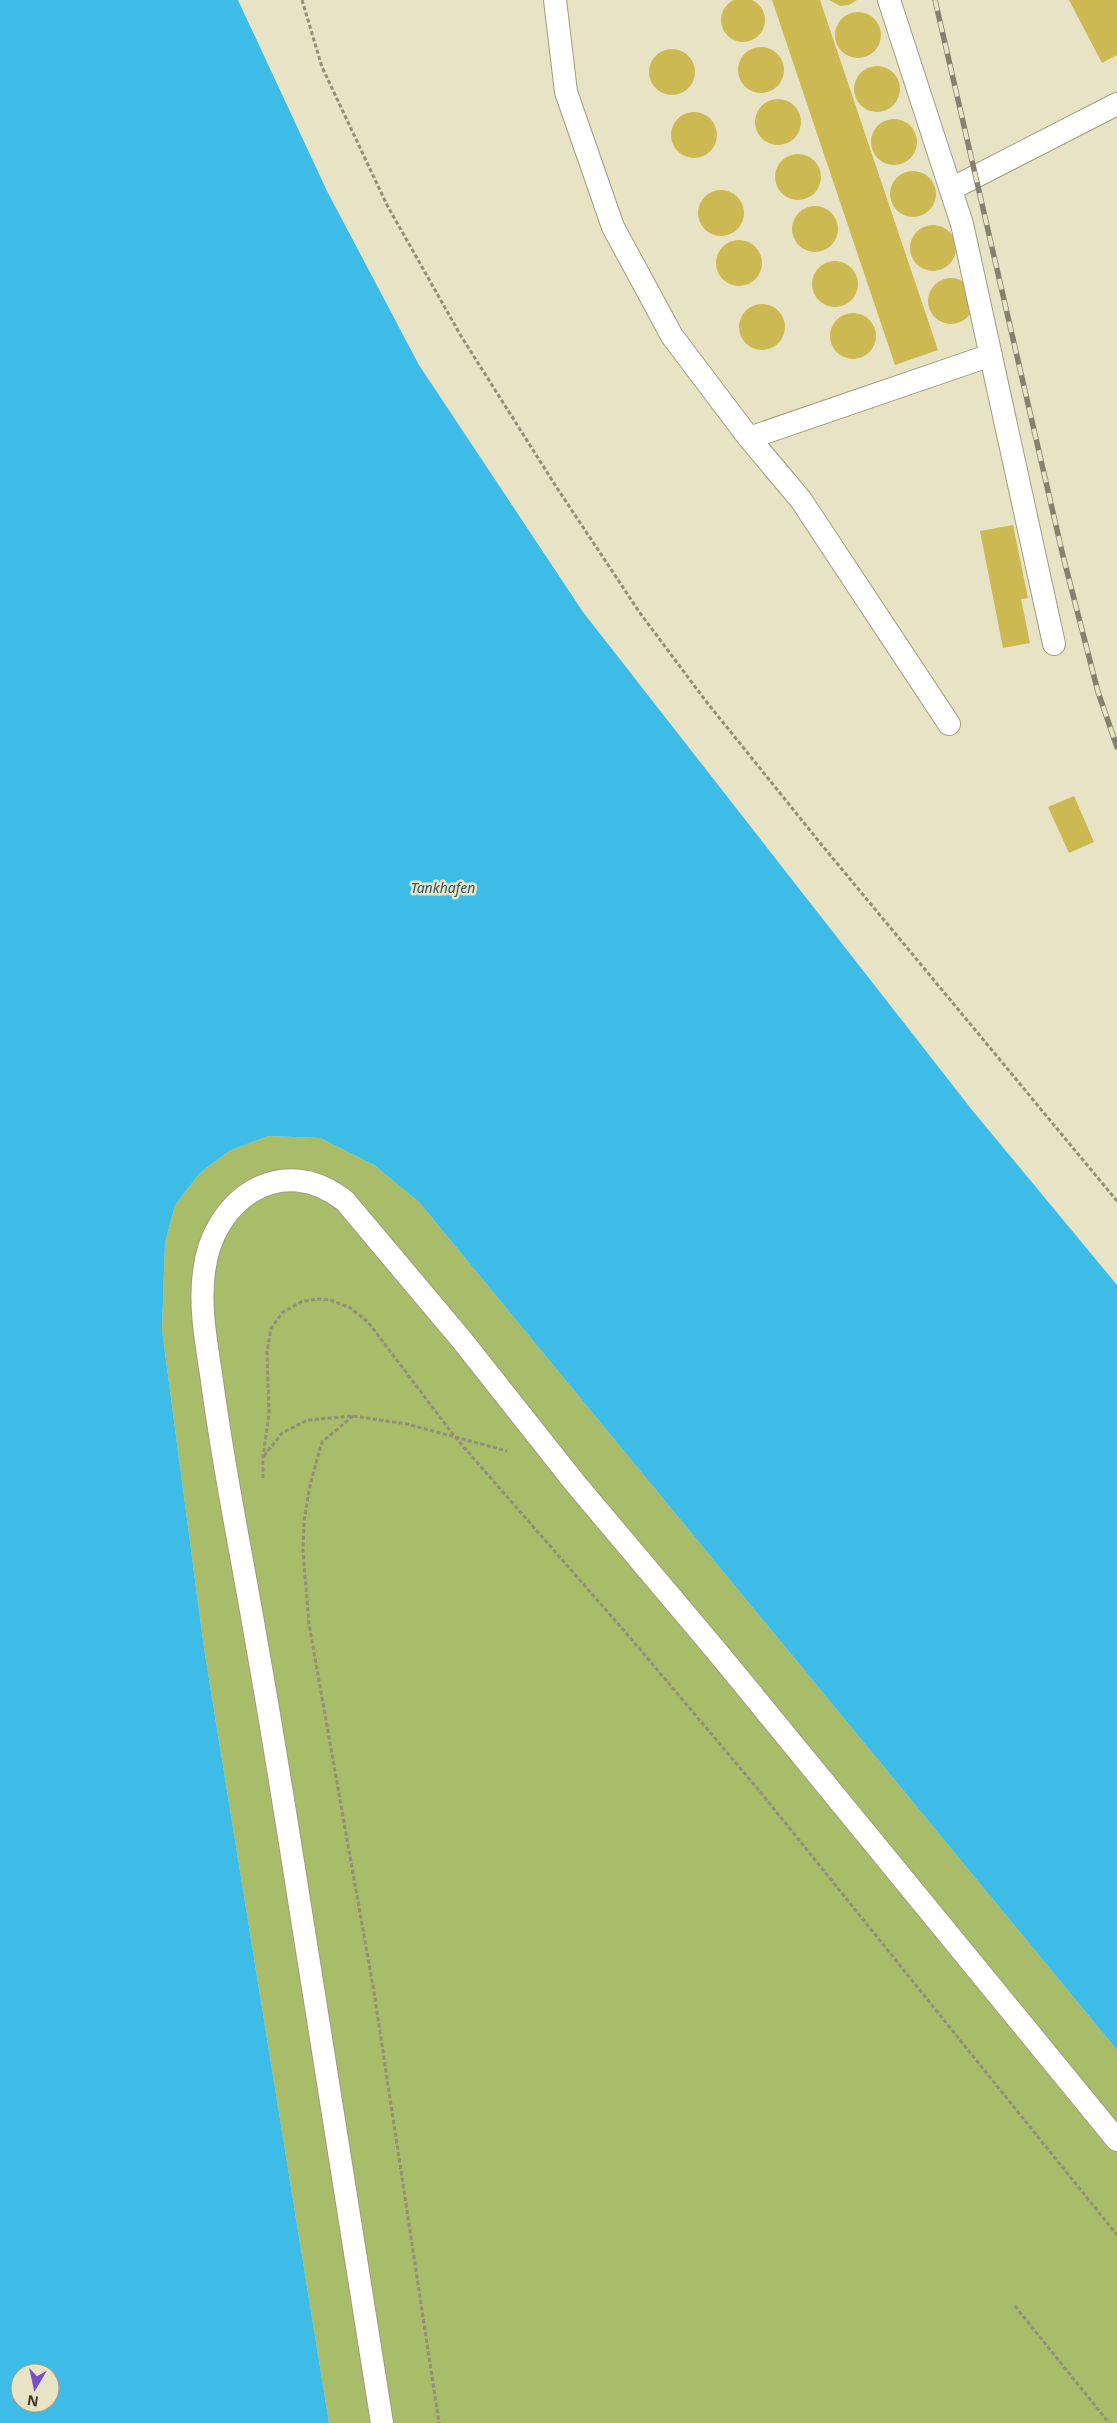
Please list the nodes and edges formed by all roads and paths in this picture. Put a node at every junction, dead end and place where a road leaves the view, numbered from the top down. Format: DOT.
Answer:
graph roads {
  1 [pos="302,0"];
  2 [pos="555,0"];
  3 [pos="889,0"];
  4 [pos="1117,104"];
  5 [pos="951,189"];
  6 [pos="992,355"];
  7 [pos="748,438"];
  8 [pos="1054,644"];
  9 [pos="950,724"];
  10 [pos="1117,1201"];
  11 [pos="353,1416"];
  12 [pos="455,1437"];
  13 [pos="509,1452"];
  14 [pos="263,1457"];
  15 [pos="263,1480"];
  16 [pos="1117,2140"];
  17 [pos="1117,2235"];
  18 [pos="1015,2306"];
  19 [pos="382,2423"];
  20 [pos="438,2423"];
  21 [pos="1109,2423"];
  1 -- 10 [label="path"];
  2 -- 7 [label="lane"];
  3 -- 5 [label="lane"];
  4 -- 5 [label="lane"];
  5 -- 6 [label="lane"];
  6 -- 7 [label="lane"];
  6 -- 8 [label="lane"];
  7 -- 9 [label="lane"];
  11 -- 12 [label="path"];
  11 -- 14 [label="path"];
  11 -- 20 [label="path"];
  12 -- 13 [label="path"];
  12 -- 14 [label="path"];
  12 -- 17 [label="path"];
  14 -- 15 [label="path"];
  16 -- 19 [label="lane"];
  18 -- 21 [label="path"];
}
